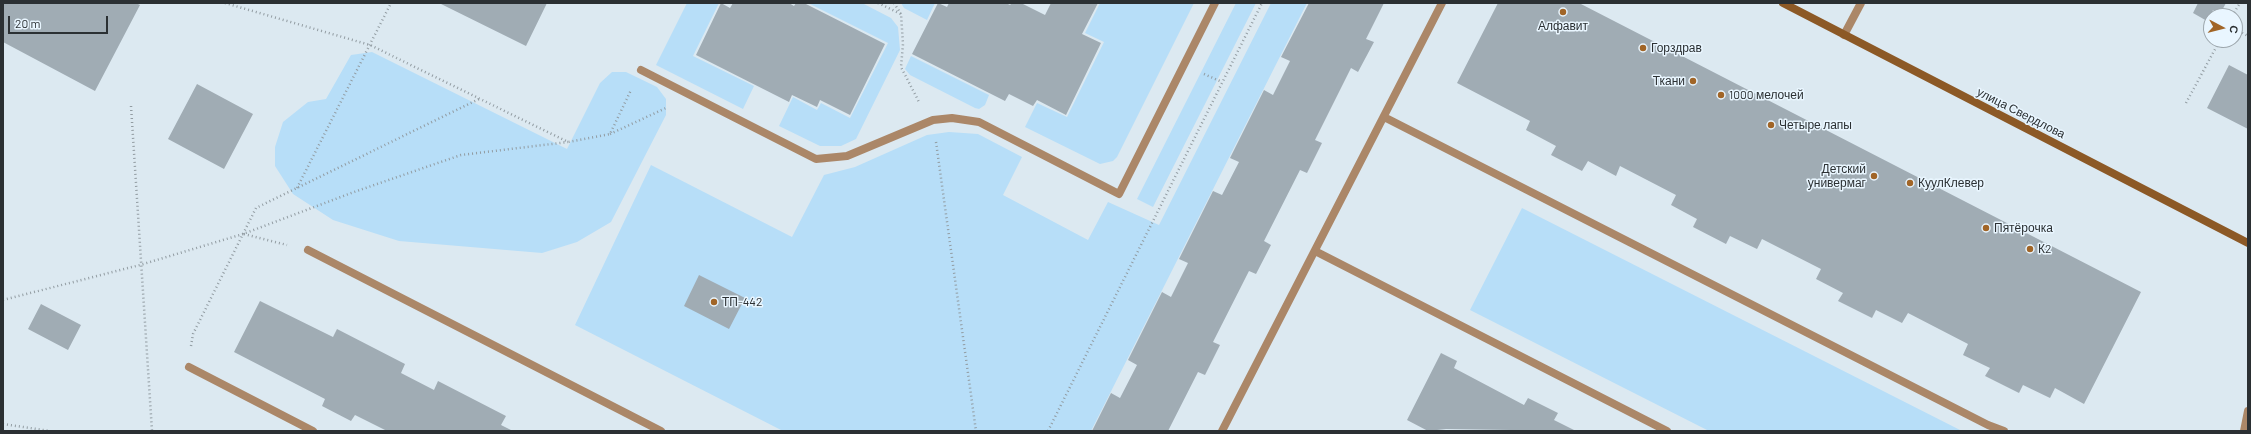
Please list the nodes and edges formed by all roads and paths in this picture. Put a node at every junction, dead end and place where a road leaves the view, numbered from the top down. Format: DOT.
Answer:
graph roads {
  1 [pos="225,3"];
  2 [pos="878,3"];
  3 [pos="894,3"];
  4 [pos="1215,3"];
  5 [pos="1262,3"];
  6 [pos="1442,3"];
  7 [pos="1783,3"];
  8 [pos="1861,3"];
  9 [pos="390,5"];
  10 [pos="1793,5"];
  11 [pos="901,14"];
  12 [pos="1844,35"];
  13 [pos="370,45"];
  14 [pos="2216,48"];
  15 [pos="641,70"];
  16 [pos="692,96"];
  17 [pos="480,99"];
  18 [pos="2186,103"];
  19 [pos="131,106"];
  20 [pos="1384,116"];
  21 [pos="933,120"];
  22 [pos="610,134"];
  23 [pos="568,142"];
  24 [pos="297,188"];
  25 [pos="243,234"];
  26 [pos="2248,243"];
  27 [pos="308,250"];
  28 [pos="1315,251"];
  29 [pos="140,265"];
  30 [pos="3,300"];
  31 [pos="194,353"];
  32 [pos="189,367"];
  33 [pos="2248,410"];
  34 [pos="3,424"];
  35 [pos="1987,428"];
  36 [pos="50,431"];
  37 [pos="152,431"];
  38 [pos="313,431"];
  39 [pos="661,431"];
  40 [pos="976,431"];
  41 [pos="1048,431"];
  42 [pos="1222,431"];
  43 [pos="1667,431"];
  44 [pos="2004,431"];
  45 [pos="2244,431"];
  1 -- 13 [label="path"];
  2 -- 11 [label="path"];
  3 -- 11 [label="path"];
  4 -- 21 [label="lane"];
  5 -- 41 [label="path"];
  6 -- 20 [label="lane"];
  7 -- 10 [label="main road, улица Свердлова"];
  8 -- 12 [label="lane"];
  9 -- 13 [label="path"];
  10 -- 12 [label="main road, улица Свердлова"];
  11 -- 21 [label="path"];
  12 -- 26 [label="main road, улица Свердлова"];
  13 -- 17 [label="path"];
  13 -- 24 [label="path"];
  14 -- 18 [label="path"];
  15 -- 16 [label="lane"];
  15 -- 22 [label="path"];
  16 -- 21 [label="lane"];
  16 -- 22 [label="path"];
  17 -- 23 [label="path"];
  17 -- 24 [label="path"];
  19 -- 29 [label="path"];
  20 -- 28 [label="lane"];
  20 -- 35 [label="lane"];
  21 -- 40 [label="path"];
  22 -- 23 [label="path"];
  23 -- 25 [label="path"];
  24 -- 25 [label="path"];
  25 -- 27 [label="path"];
  25 -- 29 [label="path"];
  25 -- 31 [label="path"];
  27 -- 39 [label="lane"];
  28 -- 42 [label="lane"];
  28 -- 43 [label="lane"];
  29 -- 30 [label="path"];
  29 -- 37 [label="path"];
  32 -- 38 [label="lane"];
  33 -- 45 [label="lane"];
  34 -- 36 [label="path"];
  35 -- 44 [label="lane"];
}
